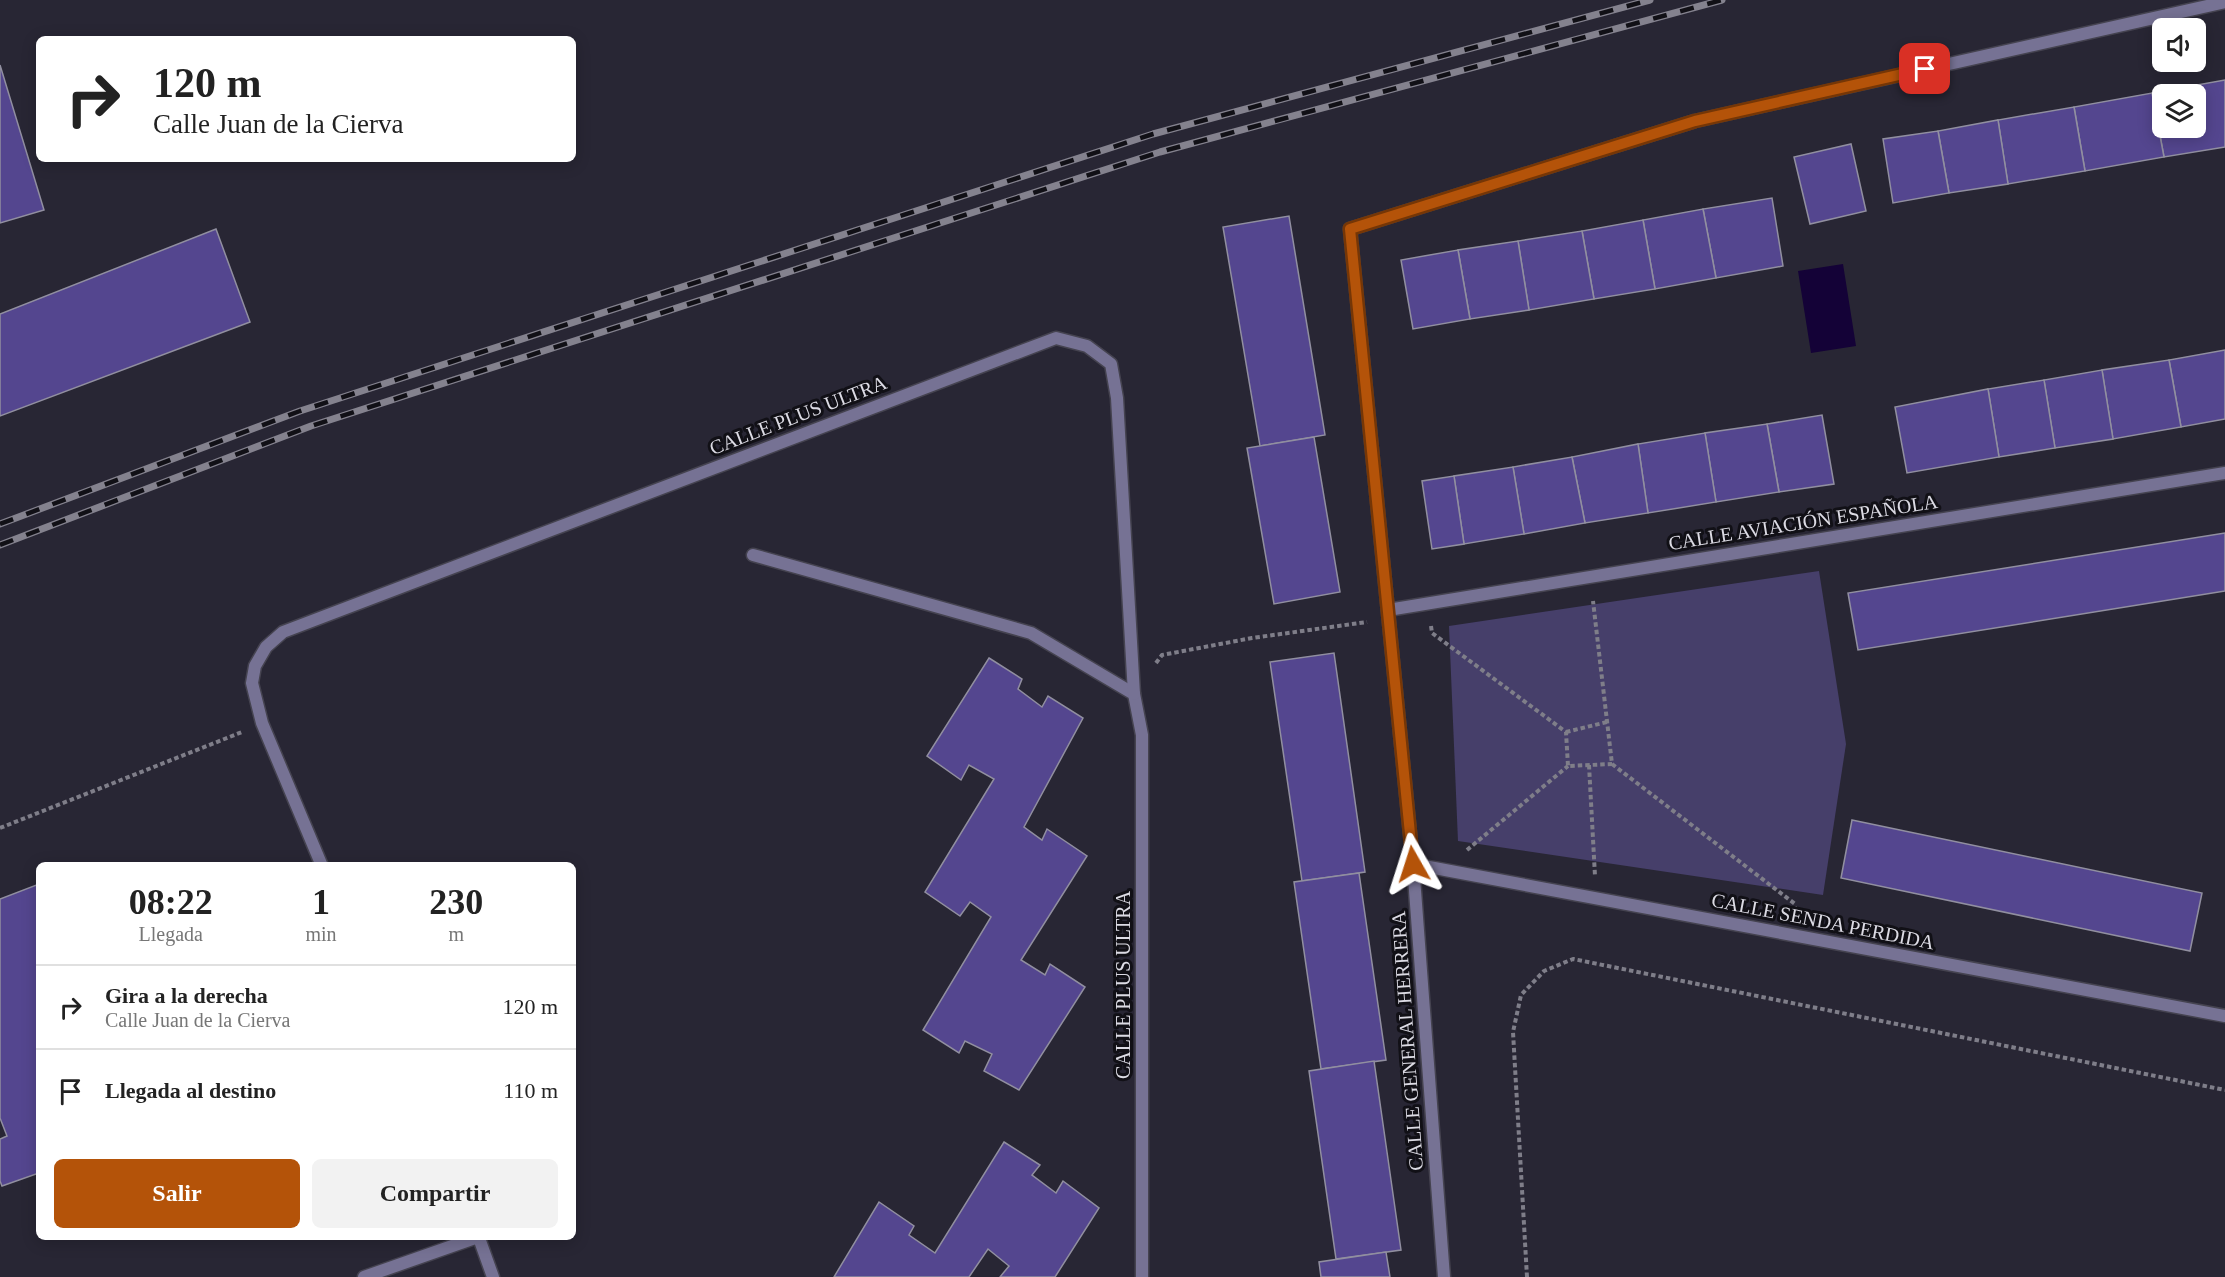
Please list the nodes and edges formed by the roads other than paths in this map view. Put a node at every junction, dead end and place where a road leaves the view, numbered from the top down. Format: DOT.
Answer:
graph roads {
  1 [pos="2225,2"];
  2 [pos="2225,473"];
  3 [pos="753,555"];
  4 [pos="1388,615"];
  5 [pos="1134,694"];
  6 [pos="320,862"];
  7 [pos="1413,864"];
  8 [pos="2225,1016"];
  9 [pos="471,1240"];
  10 [pos="478,1240"];
  11 [pos="364,1277"];
  12 [pos="493,1277"];
  13 [pos="1142,1277"];
  14 [pos="1444,1277"];
  1 -- 4 [label="street, CALLE GENERAL HERRERA"];
  2 -- 4 [label="street, CALLE AVIACIÓN ESPAÑOLA"];
  3 -- 5 [label="street"];
  4 -- 7 [label="street, CALLE GENERAL HERRERA"];
  5 -- 6 [label="street, CALLE PLUS ULTRA"];
  5 -- 13 [label="street, CALLE PLUS ULTRA"];
  7 -- 8 [label="street, CALLE SENDA PERDIDA"];
  7 -- 14 [label="street, CALLE GENERAL HERRERA"];
  9 -- 11 [label="street"];
  10 -- 12 [label="street"];
}
